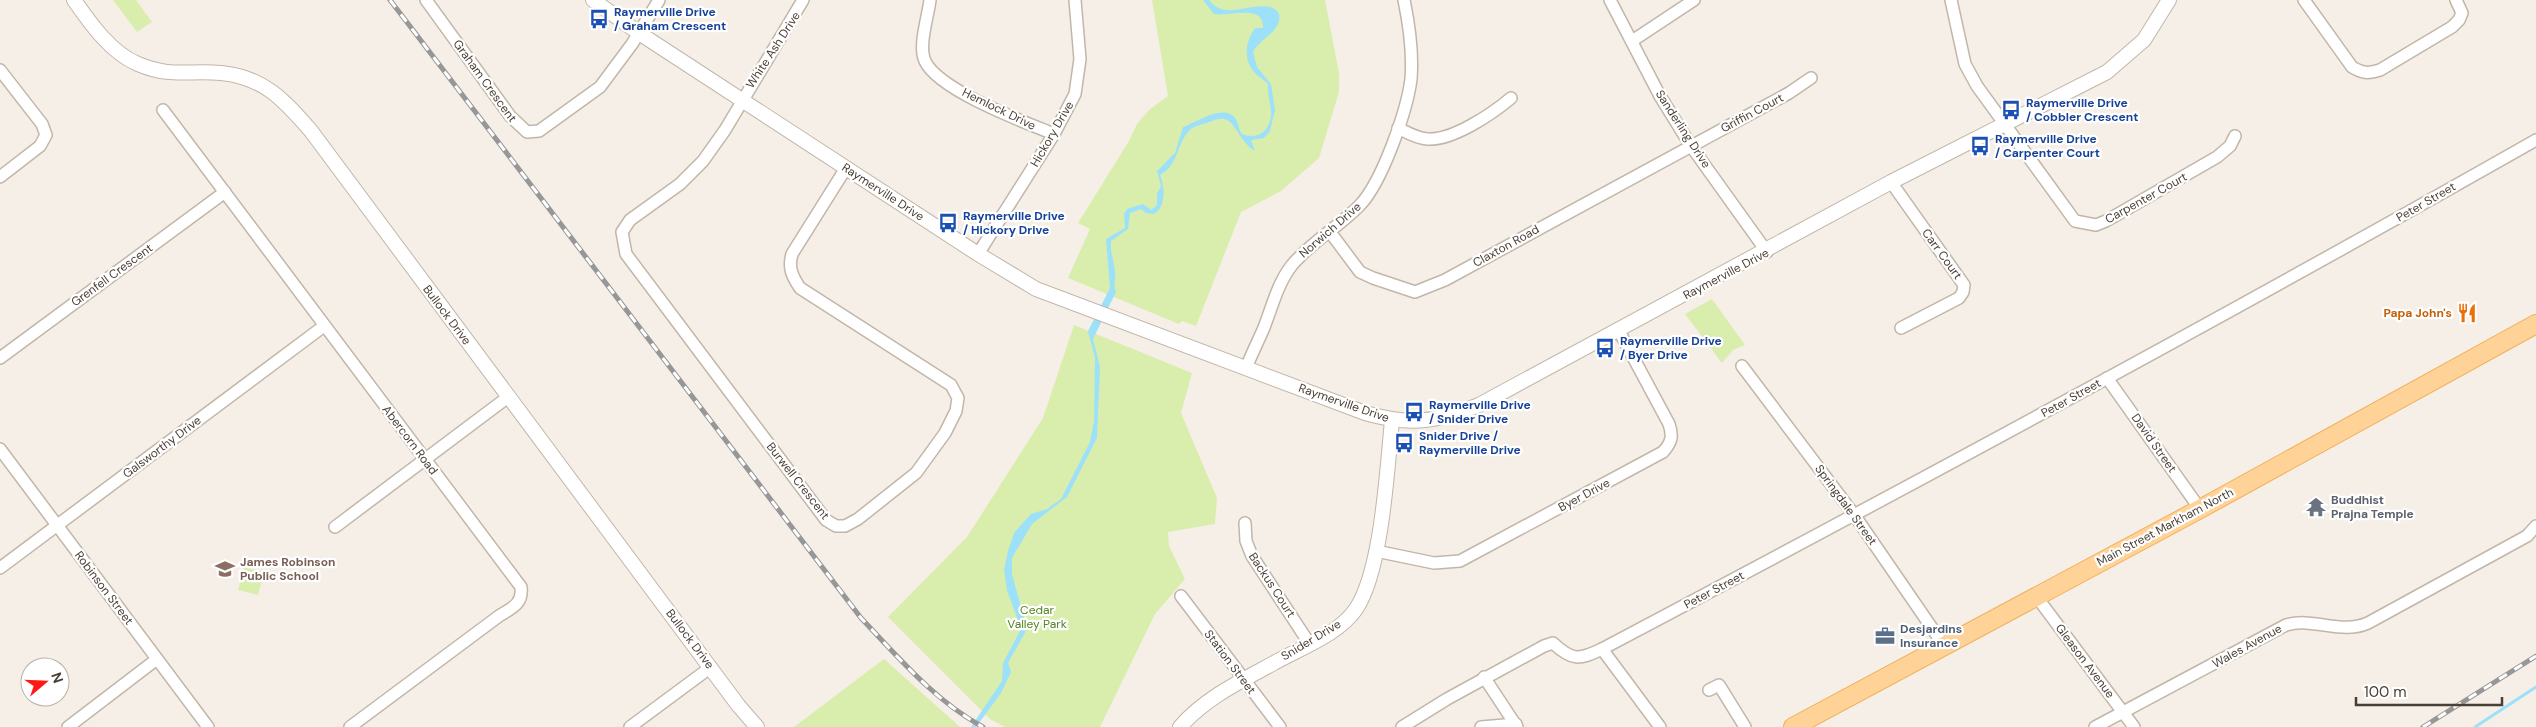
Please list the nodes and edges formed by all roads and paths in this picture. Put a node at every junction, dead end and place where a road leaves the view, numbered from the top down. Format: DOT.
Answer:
graph roads {
  1 [pos="74,0"];
  2 [pos="426,0"];
  3 [pos="593,0"];
  4 [pos="659,0"];
  5 [pos="803,0"];
  6 [pos="930,0"];
  7 [pos="1076,0"];
  8 [pos="1404,0"];
  9 [pos="1610,0"];
  10 [pos="1694,0"];
  11 [pos="2169,0"];
  12 [pos="2304,0"];
  13 [pos="2456,0"];
  14 [pos="1954,1"];
  15 [pos="639,34"];
  16 [pos="1632,41"];
  17 [pos="0,70"];
  18 [pos="1810,78"];
  19 [pos="1511,98"];
  20 [pos="742,100"];
  21 [pos="163,110"];
  22 [pos="2004,123"];
  23 [pos="1398,128"];
  24 [pos="1054,134"];
  25 [pos="2235,136"];
  26 [pos="2536,140"];
  27 [pos="1691,146"];
  28 [pos="846,168"];
  29 [pos="0,177"];
  30 [pos="1892,182"];
  31 [pos="225,192"];
  32 [pos="1330,232"];
  33 [pos="1767,252"];
  34 [pos="978,254"];
  35 [pos="2536,324"];
  36 [pos="324,326"];
  37 [pos="1901,328"];
  38 [pos="1619,331"];
  39 [pos="0,358"];
  40 [pos="1742,366"];
  41 [pos="1246,368"];
  42 [pos="2107,378"];
  43 [pos="508,397"];
  44 [pos="1392,421"];
  45 [pos="0,449"];
  46 [pos="426,460"];
  47 [pos="2200,509"];
  48 [pos="1854,516"];
  49 [pos="1245,523"];
  50 [pos="58,526"];
  51 [pos="2536,526"];
  52 [pos="335,527"];
  53 [pos="1376,551"];
  54 [pos="0,568"];
  55 [pos="1181,596"];
  56 [pos="2036,596"];
  57 [pos="1309,643"];
  58 [pos="1945,647"];
  59 [pos="1602,649"];
  60 [pos="158,660"];
  61 [pos="711,667"];
  62 [pos="1484,677"];
  63 [pos="1243,680"];
  64 [pos="1709,690"];
  65 [pos="2122,711"];
  66 [pos="1516,725"];
  67 [pos="68,727"];
  68 [pos="208,727"];
  69 [pos="350,727"];
  70 [pos="630,727"];
  71 [pos="757,727"];
  72 [pos="1180,727"];
  73 [pos="1280,727"];
  74 [pos="1402,727"];
  75 [pos="1481,727"];
  76 [pos="1660,727"];
  77 [pos="1745,727"];
  78 [pos="1793,727"];
  79 [pos="2095,727"];
  80 [pos="2134,727"];
  1 -- 43 [label="street, Bullock Drive"];
  2 -- 15 [label="street, Graham Crescent"];
  3 -- 15 [label="street, Raymerville Drive"];
  4 -- 15 [label="street, Graham Crescent"];
  5 -- 20 [label="street, White Ash Drive"];
  6 -- 24 [label="street, Hemlock Drive"];
  7 -- 24 [label="street, Hickory Drive"];
  8 -- 23 [label="street, Norwich Drive"];
  9 -- 16 [label="street, Sanderling Drive"];
  10 -- 16 [label="street"];
  11 -- 22 [label="street, Raymerville Drive"];
  12 -- 13 [label="street"];
  14 -- 22 [label="street, Carpenter Court"];
  15 -- 20 [label="street, Raymerville Drive"];
  16 -- 27 [label="street, Sanderling Drive"];
  17 -- 29 [label="street"];
  18 -- 27 [label="street, Griffin Court"];
  19 -- 23 [label="street"];
  20 -- 28 [label="street, Raymerville Drive"];
  20 -- 28 [label="street, Burwell Crescent"];
  21 -- 31 [label="street, Abercorn Road"];
  22 -- 25 [label="street, Carpenter Court"];
  22 -- 30 [label="street, Raymerville Drive"];
  23 -- 32 [label="street, Norwich Drive"];
  24 -- 34 [label="street, Hickory Drive"];
  26 -- 42 [label="street, Peter Street"];
  27 -- 32 [label="street, Claxton Road"];
  27 -- 33 [label="street, Sanderling Drive"];
  28 -- 34 [label="street, Raymerville Drive"];
  30 -- 33 [label="street, Raymerville Drive"];
  30 -- 37 [label="street, Carr Court"];
  31 -- 36 [label="street, Abercorn Road"];
  31 -- 39 [label="street, Grenfell Crescent"];
  32 -- 41 [label="street, Norwich Drive"];
  33 -- 38 [label="street, Raymerville Drive"];
  34 -- 41 [label="street, Raymerville Drive"];
  35 -- 47 [label="main road, Main Street Markham North"];
  36 -- 46 [label="street, Abercorn Road"];
  36 -- 50 [label="street, Galsworthy Drive"];
  38 -- 44 [label="street, Raymerville Drive"];
  38 -- 53 [label="street, Byer Drive"];
  40 -- 48 [label="street, Springdale Street"];
  41 -- 44 [label="street, Raymerville Drive"];
  42 -- 47 [label="street, David Street"];
  42 -- 48 [label="street, Peter Street"];
  43 -- 46 [label="street"];
  43 -- 61 [label="street, Bullock Drive"];
  44 -- 53 [label="street, Snider Drive"];
  45 -- 50 [label="street, Robinson Street"];
  46 -- 52 [label="street"];
  46 -- 69 [label="street, Abercorn Road"];
  47 -- 56 [label="main road, Main Street Markham North"];
  48 -- 58 [label="street, Springdale Street"];
  48 -- 59 [label="street, Peter Street"];
  49 -- 57 [label="street, Backus Court"];
  50 -- 54 [label="street, Galsworthy Drive"];
  50 -- 60 [label="street, Robinson Street"];
  51 -- 65 [label="street, Wales Avenue"];
  53 -- 57 [label="street, Snider Drive"];
  55 -- 63 [label="street, Station Street"];
  56 -- 58 [label="main road, Main Street Markham North"];
  56 -- 65 [label="street, Gleason Avenue"];
  57 -- 63 [label="street, Snider Drive"];
  58 -- 78 [label="main road, Main Street Markham North"];
  59 -- 62 [label="street, Peter Street"];
  59 -- 76 [label="street"];
  60 -- 67 [label="street"];
  60 -- 68 [label="street, Robinson Street"];
  61 -- 70 [label="street"];
  61 -- 71 [label="street, Bullock Drive"];
  62 -- 66 [label="street"];
  62 -- 74 [label="street"];
  63 -- 72 [label="street, Snider Drive"];
  63 -- 73 [label="street, Station Street"];
  64 -- 77 [label="street"];
  65 -- 79 [label="street, Wales Avenue"];
  65 -- 80 [label="street, Gleason Avenue"];
  66 -- 75 [label="street"];
}
